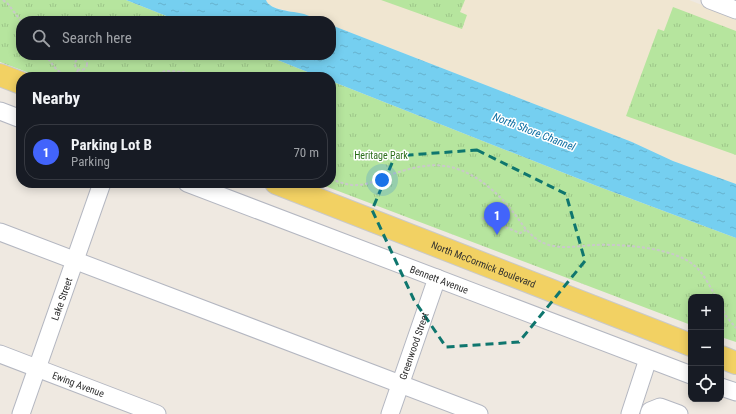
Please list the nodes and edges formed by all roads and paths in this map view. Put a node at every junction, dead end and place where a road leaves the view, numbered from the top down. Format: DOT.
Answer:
graph roads {
  1 [pos="3,0"];
  2 [pos="710,0"];
  3 [pos="736,10"];
  4 [pos="17,16"];
  5 [pos="49,60"];
  6 [pos="77,60"];
  7 [pos="84,60"];
  8 [pos="78,70"];
  9 [pos="59,72"];
  10 [pos="162,72"];
  11 [pos="183,72"];
  12 [pos="0,75"];
  13 [pos="16,81"];
  14 [pos="0,111"];
  15 [pos="16,117"];
  16 [pos="336,181"];
  17 [pos="100,188"];
  18 [pos="201,188"];
  19 [pos="289,188"];
  20 [pos="482,218"];
  21 [pos="526,230"];
  22 [pos="0,232"];
  23 [pos="75,260"];
  24 [pos="437,278"];
  25 [pos="714,294"];
  26 [pos="724,312"];
  27 [pos="736,328"];
  28 [pos="688,344"];
  29 [pos="0,354"];
  30 [pos="724,358"];
  31 [pos="648,359"];
  32 [pos="736,363"];
  33 [pos="37,369"];
  34 [pos="688,374"];
  35 [pos="400,384"];
  36 [pos="724,387"];
  37 [pos="736,392"];
  38 [pos="21,414"];
  39 [pos="157,414"];
  40 [pos="390,414"];
  41 [pos="479,414"];
  42 [pos="630,414"];
  43 [pos="649,414"];
  44 [pos="679,414"];
  1 -- 4 [label="path"];
  2 -- 3 [label="street"];
  5 -- 9 [label="path"];
  6 -- 8 [label="path"];
  7 -- 8 [label="path"];
  10 -- 11 [label="path"];
  12 -- 13 [label="main road"];
  14 -- 15 [label="street"];
  16 -- 21 [label="path"];
  17 -- 23 [label="street, Lake Street"];
  18 -- 24 [label="street, Bennett Avenue"];
  19 -- 28 [label="main road, North McCormick Boulevard"];
  20 -- 21 [label="path"];
  21 -- 25 [label="path"];
  22 -- 23 [label="street"];
  23 -- 33 [label="street, Lake Street"];
  23 -- 35 [label="street"];
  24 -- 31 [label="street, Bennett Avenue"];
  24 -- 35 [label="street, Greenwood Street"];
  26 -- 27 [label="path"];
  29 -- 33 [label="street, Ewing Avenue"];
  30 -- 32 [label="main road"];
  31 -- 34 [label="street, Bennett Avenue"];
  31 -- 42 [label="street"];
  33 -- 38 [label="street, Lake Street"];
  33 -- 39 [label="street, Ewing Avenue"];
  35 -- 40 [label="street, Greenwood Street"];
  35 -- 41 [label="street"];
  36 -- 37 [label="street"];
  43 -- 44 [label="street"];
}
